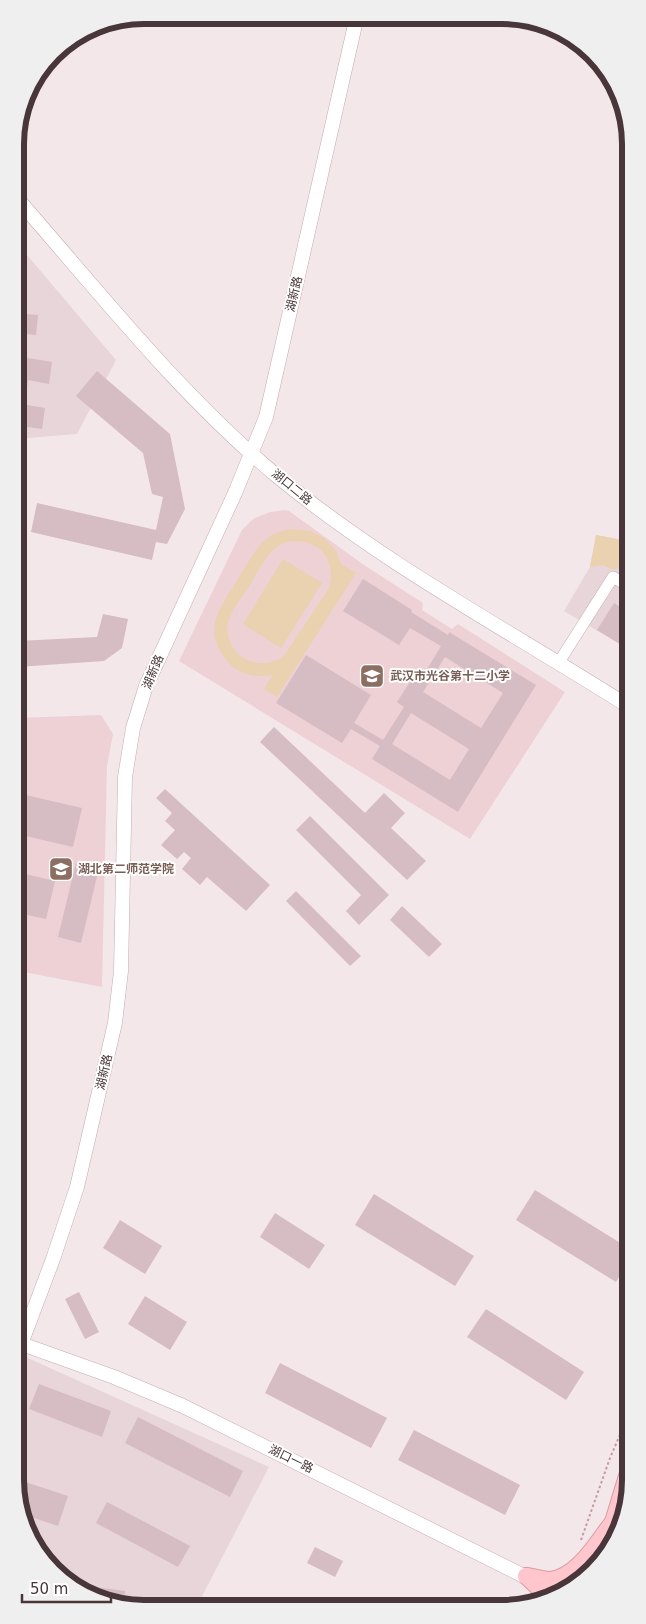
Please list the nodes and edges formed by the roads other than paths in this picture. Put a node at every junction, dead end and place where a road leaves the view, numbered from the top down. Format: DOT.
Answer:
graph roads {
  1 [pos="356,24"];
  2 [pos="24,205"];
  3 [pos="252,453"];
  4 [pos="622,579"];
  5 [pos="559,662"];
  6 [pos="622,702"];
  7 [pos="24,1334"];
  8 [pos="24,1345"];
  9 [pos="621,1496"];
  10 [pos="613,1522"];
  11 [pos="613,1526"];
  12 [pos="607,1538"];
  13 [pos="526,1576"];
  14 [pos="551,1589"];
  15 [pos="543,1593"];
  1 -- 3 [label="street, 湖新路"];
  2 -- 3 [label="street, 湖口二路"];
  3 -- 5 [label="street, 湖口二路"];
  3 -- 7 [label="street, 湖新路"];
  4 -- 5 [label="street"];
  5 -- 6 [label="street, 湖口二路"];
  8 -- 13 [label="street, 湖口一路"];
  9 -- 10 [label="main road"];
  10 -- 11 [label="main road"];
  10 -- 12 [label="main road"];
  10 -- 13 [label="main road"];
  13 -- 14 [label="street, 湖口一路"];
  13 -- 15 [label="main road"];
}
